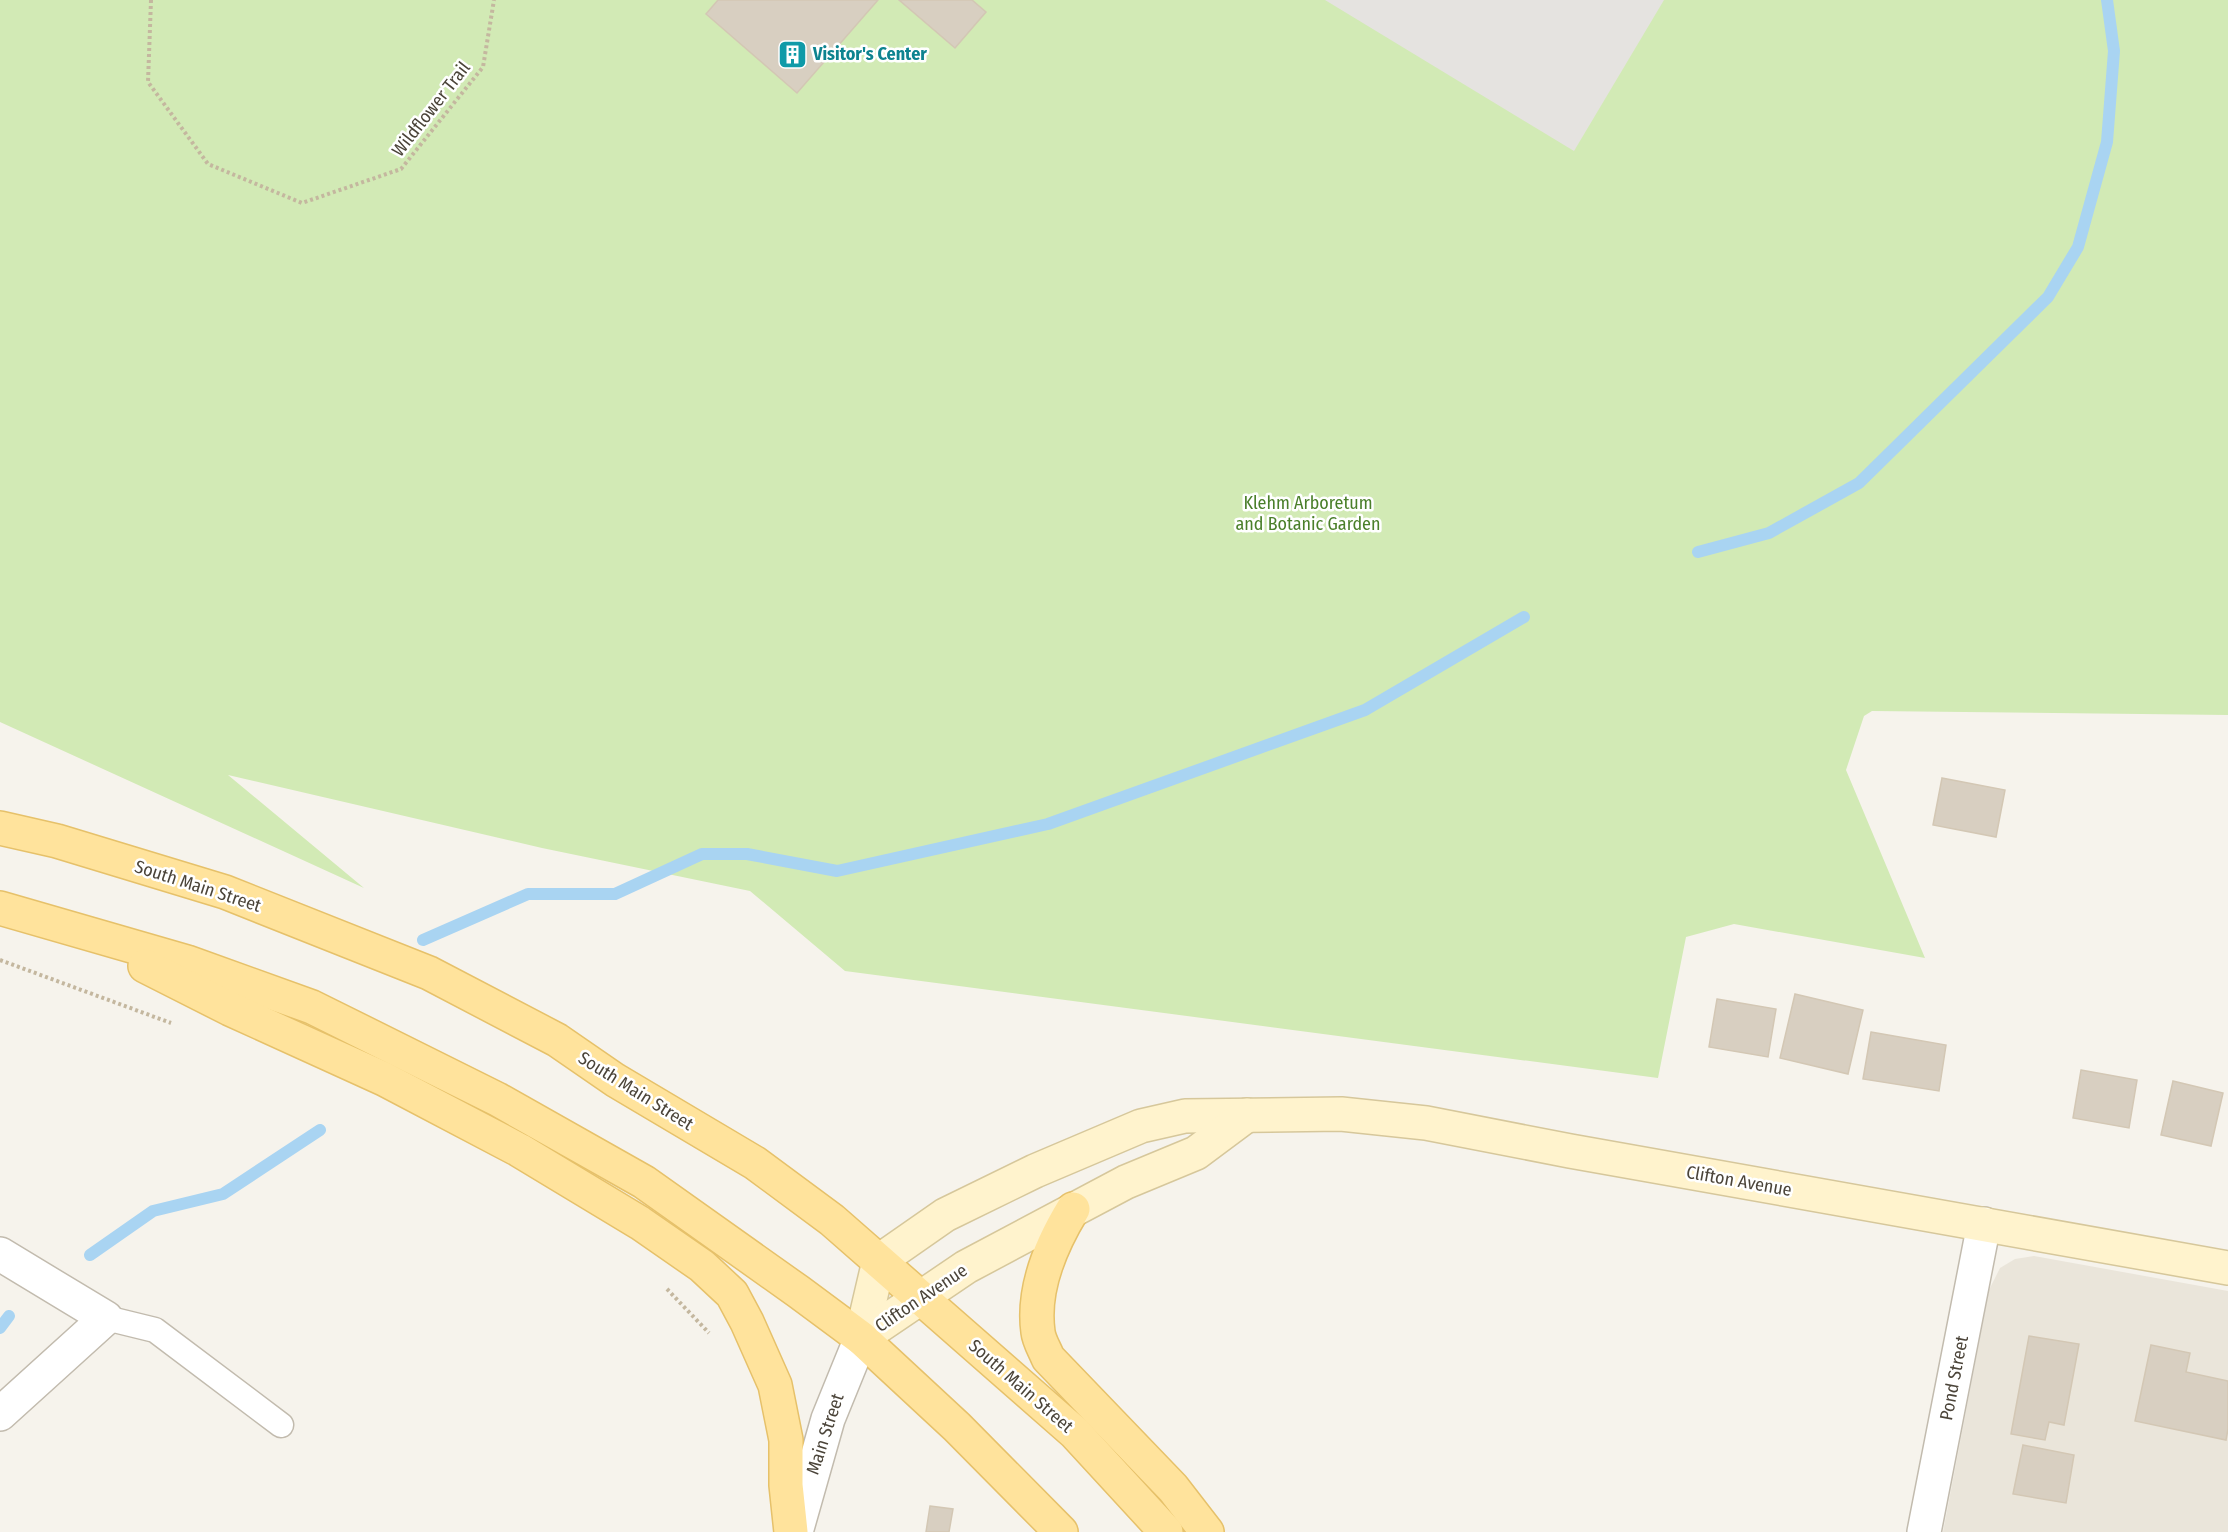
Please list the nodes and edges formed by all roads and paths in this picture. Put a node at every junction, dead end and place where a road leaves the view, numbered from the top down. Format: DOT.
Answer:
graph roads {
  1 [pos="151,0"];
  2 [pos="494,0"];
  3 [pos="0,828"];
  4 [pos="0,908"];
  5 [pos="74,930"];
  6 [pos="0,960"];
  7 [pos="181,1027"];
  8 [pos="1247,1115"];
  9 [pos="1073,1209"];
  10 [pos="1984,1224"];
  11 [pos="0,1254"];
  12 [pos="879,1261"];
  13 [pos="2228,1268"];
  14 [pos="664,1286"];
  15 [pos="921,1297"];
  16 [pos="106,1318"];
  17 [pos="711,1335"];
  18 [pos="861,1338"];
  19 [pos="0,1414"];
  20 [pos="281,1425"];
  21 [pos="791,1532"];
  22 [pos="796,1532"];
  23 [pos="1061,1532"];
  24 [pos="1166,1532"];
  25 [pos="1207,1532"];
  26 [pos="1924,1532"];
  1 -- 2 [label="path, Wildflower Trail"];
  3 -- 12 [label="main road, South Main Street"];
  4 -- 5 [label="main road"];
  5 -- 18 [label="main road"];
  5 -- 21 [label="main road"];
  6 -- 7 [label="path"];
  8 -- 9 [label="street, Clifton Avenue"];
  8 -- 10 [label="street, Clifton Avenue"];
  8 -- 12 [label="street, Clifton Avenue"];
  9 -- 15 [label="street, Clifton Avenue"];
  9 -- 25 [label="main road"];
  10 -- 13 [label="street, Clifton Avenue"];
  10 -- 26 [label="street, Pond Street"];
  11 -- 16 [label="street"];
  12 -- 15 [label="main road, South Main Street"];
  12 -- 18 [label="street, Clifton Avenue"];
  14 -- 17 [label="path"];
  15 -- 18 [label="street, Clifton Avenue"];
  15 -- 24 [label="main road, South Main Street"];
  16 -- 19 [label="street"];
  16 -- 20 [label="lane"];
  18 -- 22 [label="street, Main Street"];
  18 -- 23 [label="main road"];
}
